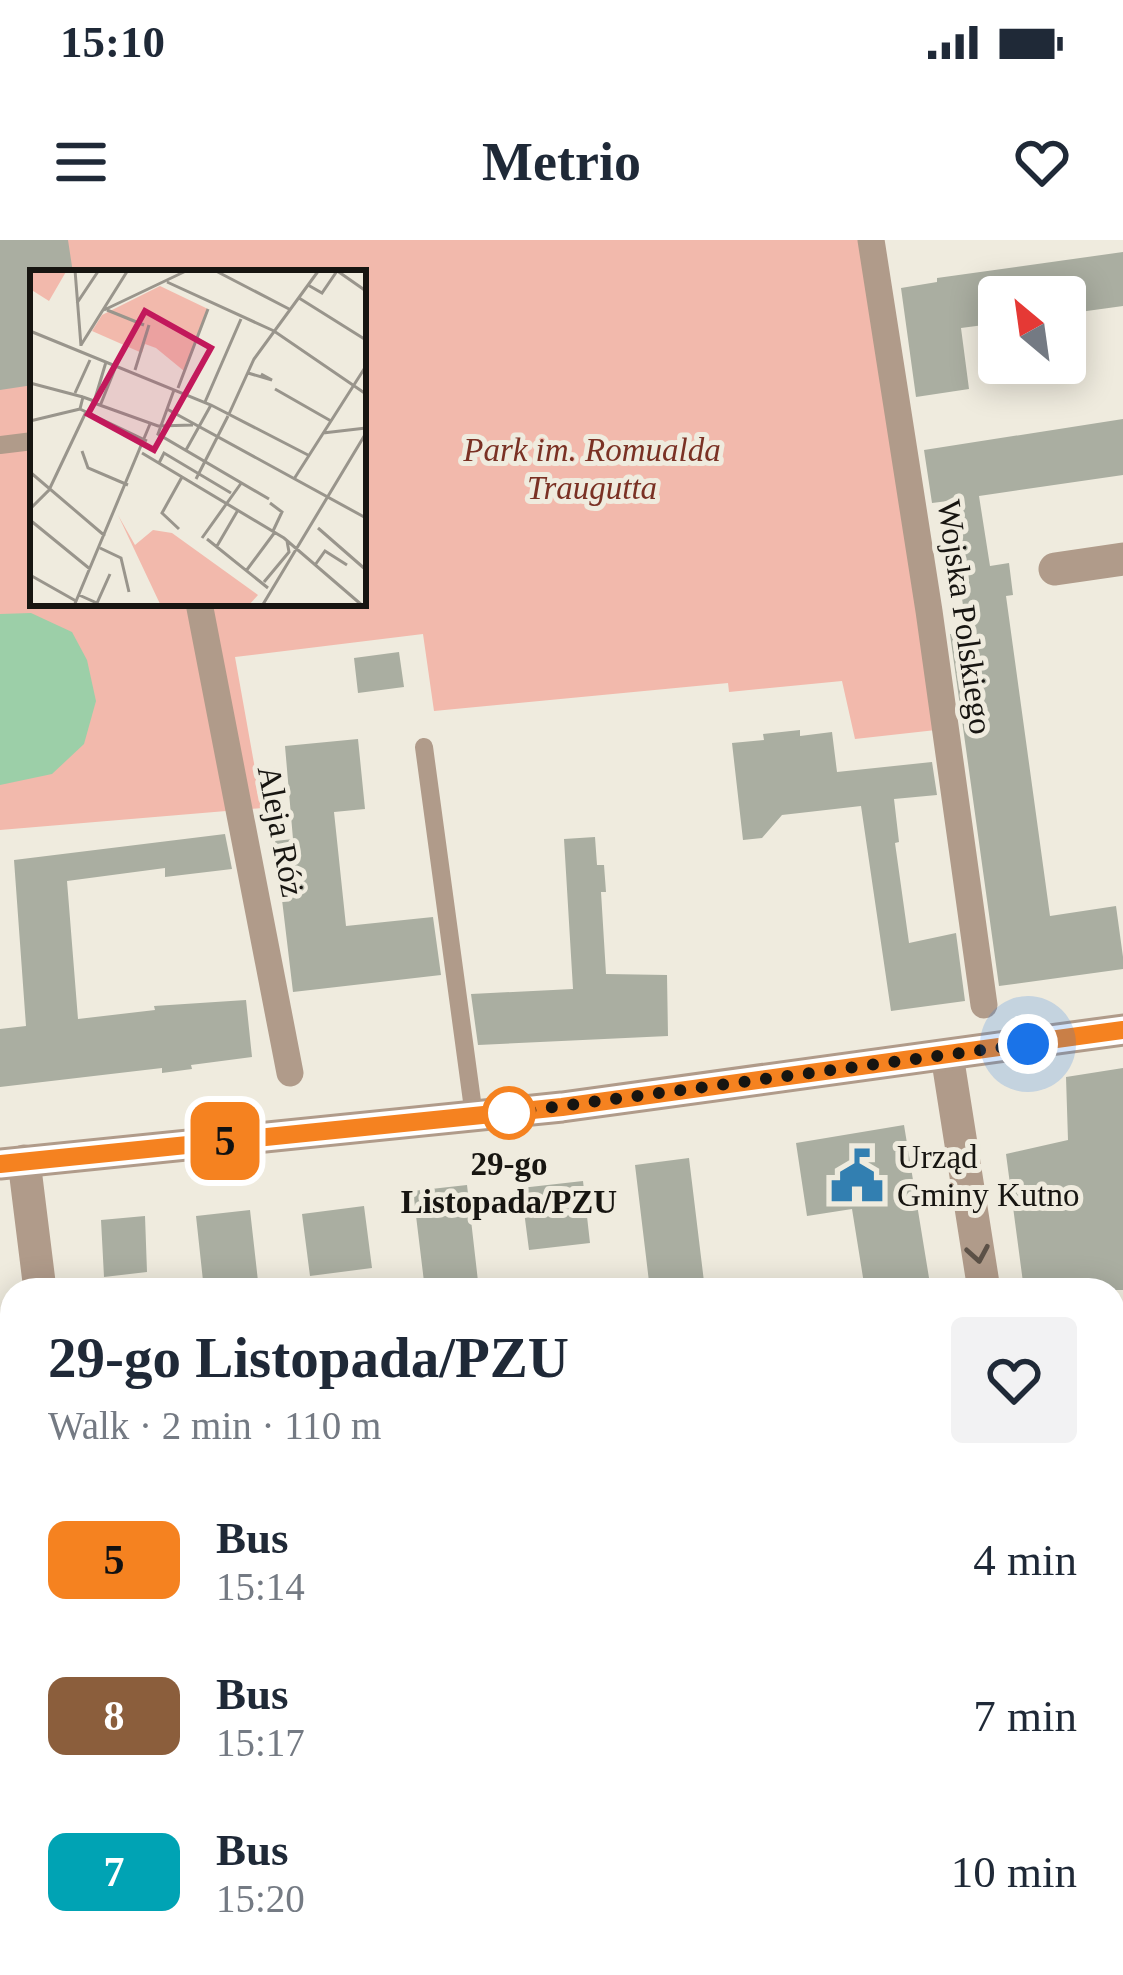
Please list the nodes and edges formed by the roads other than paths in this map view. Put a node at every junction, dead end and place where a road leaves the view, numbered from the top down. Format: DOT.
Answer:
graph roads {
  1 [pos="871,240"];
  2 [pos="30,441"];
  3 [pos="0,445"];
  4 [pos="1123,559"];
  5 [pos="1055,569"];
  6 [pos="201,606"];
  7 [pos="424,747"];
  8 [pos="984,1005"];
  9 [pos="1123,1030"];
  10 [pos="947,1055"];
  11 [pos="290,1072"];
  12 [pos="474,1117"];
  13 [pos="12,1162"];
  14 [pos="37,1278"];
  15 [pos="982,1278"];
  1 -- 8 [label="street, Wojska Polskiego"];
  2 -- 3 [label="lane"];
  4 -- 5 [label="street"];
  6 -- 11 [label="street, Aleja Róż"];
  7 -- 12 [label="lane"];
  9 -- 10 [label="street"];
  10 -- 12 [label="street"];
  10 -- 15 [label="street, one-way"];
  12 -- 13 [label="street"];
  13 -- 14 [label="street"];
}
